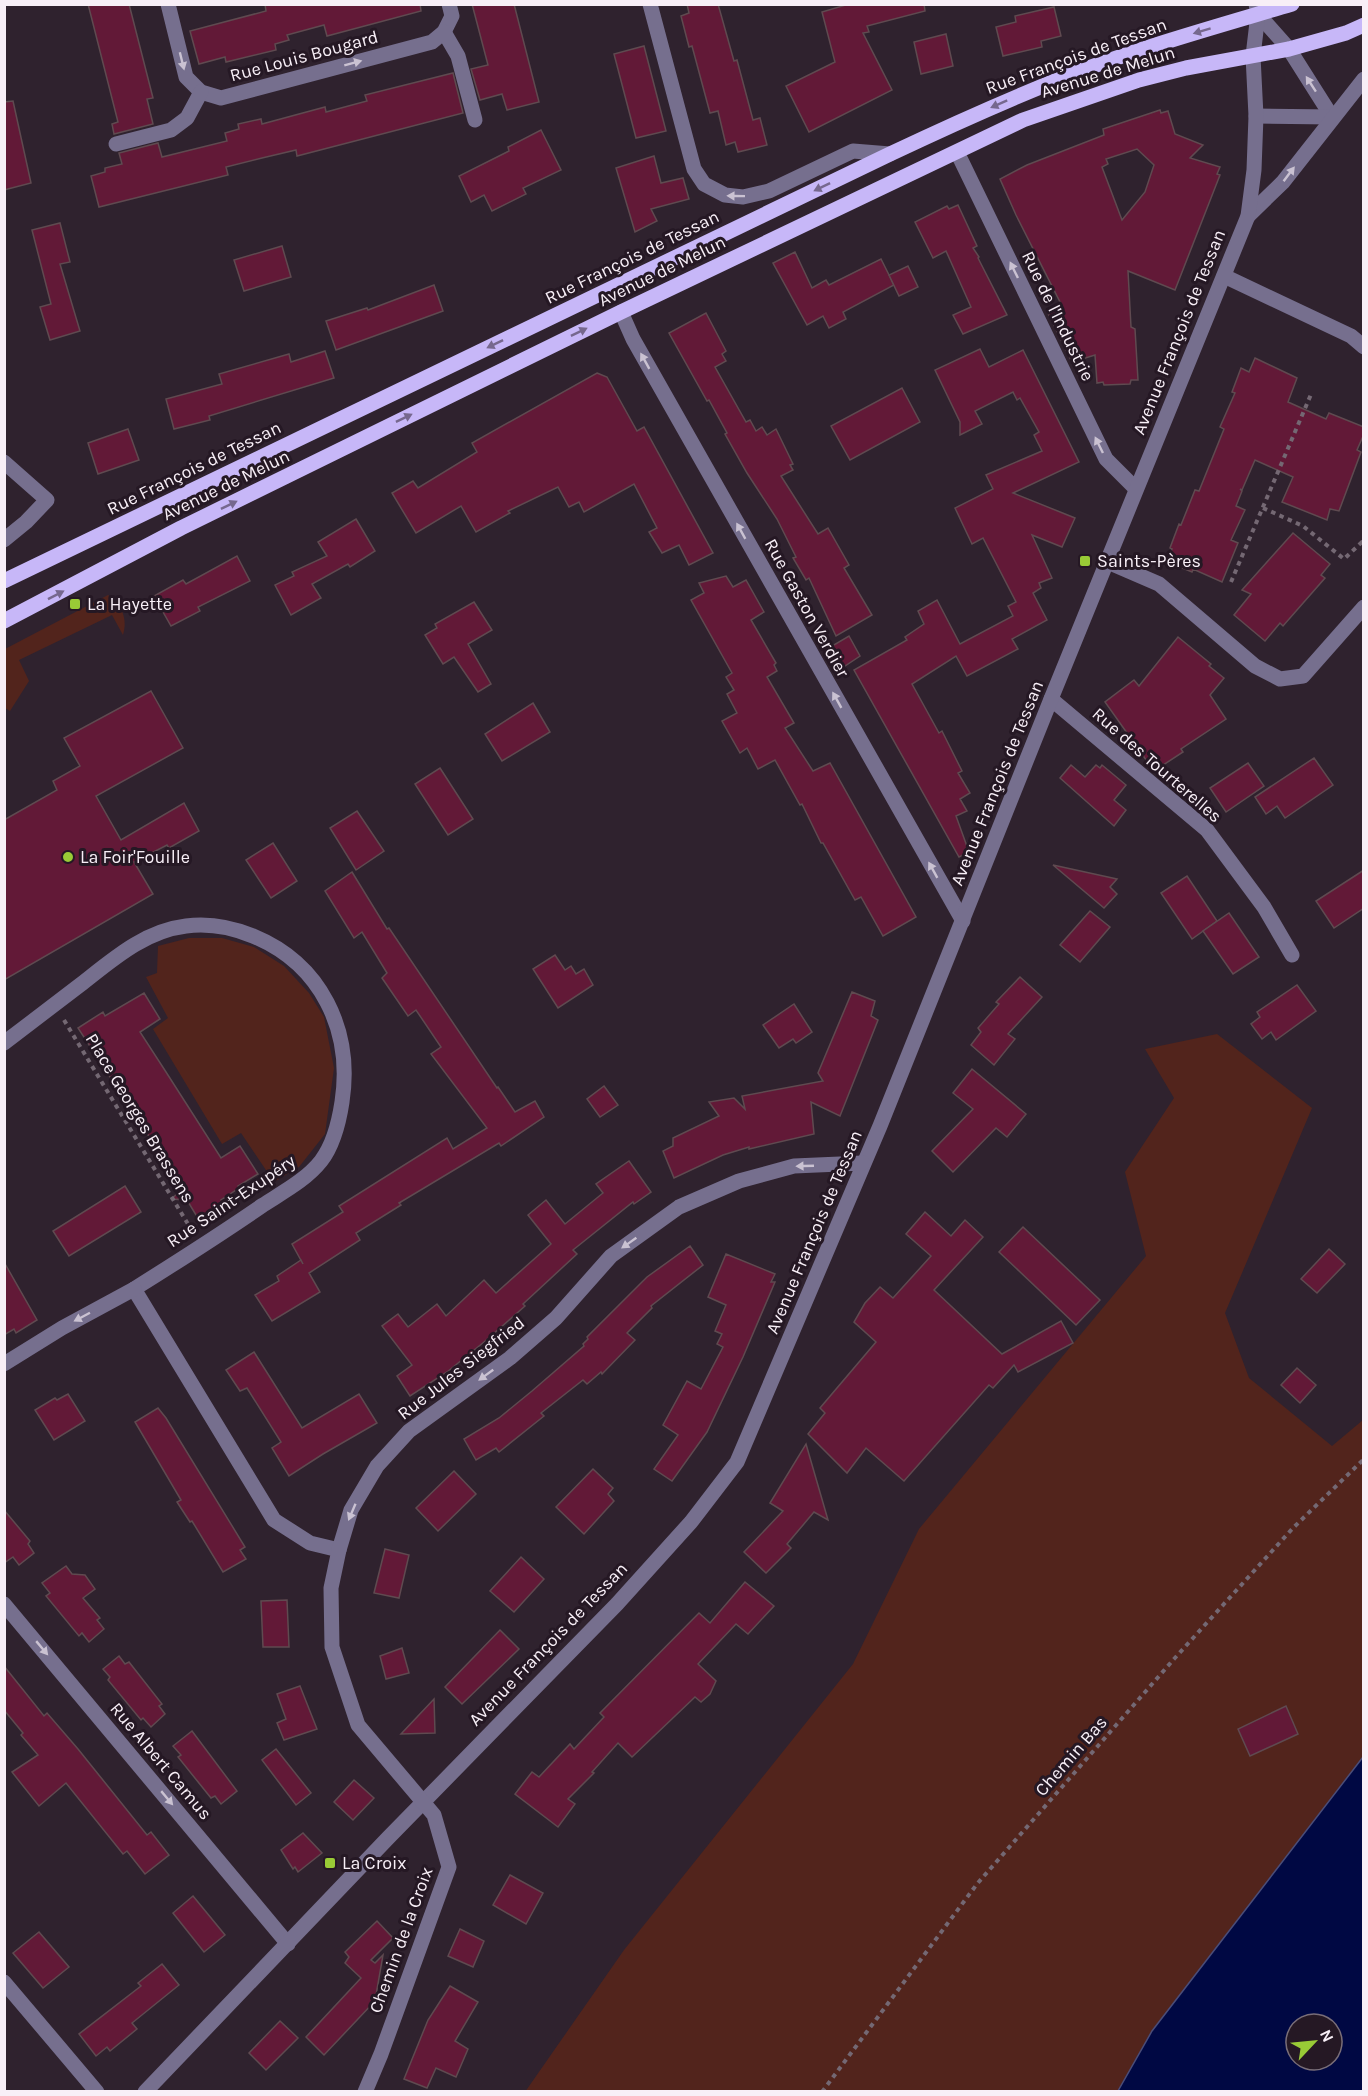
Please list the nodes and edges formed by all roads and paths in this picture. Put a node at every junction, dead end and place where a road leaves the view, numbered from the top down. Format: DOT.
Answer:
graph roads {
  1 [pos="168,4"];
  2 [pos="449,4"];
  3 [pos="650,4"];
  4 [pos="1292,4"];
  5 [pos="1257,10"];
  6 [pos="1364,25"];
  7 [pos="444,32"];
  8 [pos="1289,50"];
  9 [pos="1253,56"];
  10 [pos="1364,79"];
  11 [pos="201,92"];
  12 [pos="1256,116"];
  13 [pos="1332,117"];
  14 [pos="475,120"];
  15 [pos="116,144"];
  16 [pos="957,152"];
  17 [pos="890,154"];
  18 [pos="1248,216"];
  19 [pos="1224,276"];
  20 [pos="621,312"];
  21 [pos="1364,347"];
  22 [pos="1312,392"];
  23 [pos="4,462"];
  24 [pos="1136,489"];
  25 [pos="1263,508"];
  26 [pos="4,540"];
  27 [pos="1364,543"];
  28 [pos="1108,562"];
  29 [pos="4,581"];
  30 [pos="1231,582"];
  31 [pos="1364,607"];
  32 [pos="4,621"];
  33 [pos="1051,699"];
  34 [pos="963,921"];
  35 [pos="1292,955"];
  36 [pos="55,1004"];
  37 [pos="4,1043"];
  38 [pos="863,1163"];
  39 [pos="201,1247"];
  40 [pos="134,1289"];
  41 [pos="4,1364"];
  42 [pos="1364,1459"];
  43 [pos="339,1550"];
  44 [pos="4,1604"];
  45 [pos="424,1801"];
  46 [pos="288,1944"];
  47 [pos="4,1982"];
  48 [pos="97,2091"];
  49 [pos="145,2091"];
  50 [pos="365,2091"];
  51 [pos="822,2091"];
  1 -- 11 [label="street, one-way"];
  2 -- 7 [label="street"];
  17 -- 3 [label="street, one-way"];
  4 -- 5 [label="main road, Rue François de Tessan"];
  5 -- 8 [label="street"];
  5 -- 9 [label="street"];
  5 -- 17 [label="main road, Rue François de Tessan, one-way"];
  6 -- 8 [label="main road, Avenue de Melun"];
  11 -- 7 [label="street, Rue Louis Bougard, one-way"];
  7 -- 14 [label="street"];
  8 -- 9 [label="main road, Avenue de Melun"];
  13 -- 8 [label="street, one-way"];
  9 -- 12 [label="street"];
  9 -- 16 [label="main road, Avenue de Melun"];
  10 -- 13 [label="street"];
  11 -- 15 [label="street"];
  12 -- 13 [label="street"];
  12 -- 18 [label="street"];
  18 -- 13 [label="street, one-way"];
  16 -- 20 [label="main road, Avenue de Melun"];
  24 -- 16 [label="street, Rue de l'Industrie, one-way"];
  17 -- 29 [label="main road, Rue François de Tessan, one-way"];
  18 -- 19 [label="street, Avenue François de Tessan"];
  19 -- 21 [label="street"];
  19 -- 24 [label="street, Avenue François de Tessan"];
  32 -- 20 [label="main road, Avenue de Melun, one-way"];
  34 -- 20 [label="street, Rue Gaston Verdier, one-way"];
  22 -- 25 [label="path"];
  23 -- 26 [label="street"];
  24 -- 28 [label="street, Avenue François de Tessan"];
  25 -- 27 [label="path"];
  25 -- 30 [label="path"];
  28 -- 31 [label="street"];
  28 -- 33 [label="street, Avenue François de Tessan"];
  33 -- 34 [label="street, Avenue François de Tessan"];
  33 -- 35 [label="street, Rue des Tourterelles"];
  34 -- 38 [label="street, Avenue François de Tessan"];
  36 -- 37 [label="street, Rue Saint-Exupéry"];
  36 -- 39 [label="path, Place Georges Brassens"];
  36 -- 39 [label="street, Rue Saint-Exupéry"];
  38 -- 43 [label="street, Rue Jules Siegfried, one-way"];
  38 -- 45 [label="street, Avenue François de Tessan"];
  39 -- 40 [label="street, Rue Saint-Exupéry"];
  40 -- 41 [label="street, one-way"];
  40 -- 43 [label="street"];
  42 -- 51 [label="path, Chemin Bas"];
  43 -- 45 [label="street, Rue Jules Siegfried"];
  44 -- 46 [label="street, Rue Albert Camus, one-way"];
  45 -- 46 [label="street, Avenue François de Tessan"];
  45 -- 50 [label="street, Chemin de la Croix"];
  46 -- 49 [label="street, Avenue François de Tessan"];
  47 -- 48 [label="street"];
}
